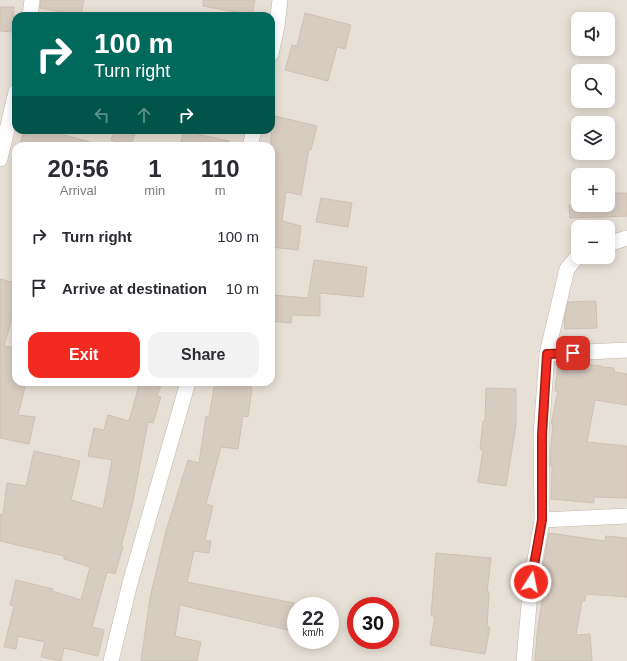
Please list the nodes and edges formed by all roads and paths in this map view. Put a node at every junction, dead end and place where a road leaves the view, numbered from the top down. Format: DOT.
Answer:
graph roads {
  1 [pos="32,0"];
  2 [pos="280,0"];
  3 [pos="30,12"];
  4 [pos="275,35"];
  5 [pos="12,109"];
  6 [pos="0,159"];
  7 [pos="627,238"];
  8 [pos="615,242"];
  9 [pos="571,264"];
  10 [pos="627,350"];
  11 [pos="547,354"];
  12 [pos="187,386"];
  13 [pos="627,516"];
  14 [pos="542,520"];
  15 [pos="111,661"];
  16 [pos="524,661"];
  1 -- 3 [label="street"];
  2 -- 4 [label="street"];
  5 -- 6 [label="street"];
  7 -- 8 [label="street"];
  9 -- 11 [label="street"];
  10 -- 11 [label="street"];
  11 -- 14 [label="street"];
  12 -- 15 [label="street"];
  13 -- 14 [label="street"];
  14 -- 16 [label="street"];
}
